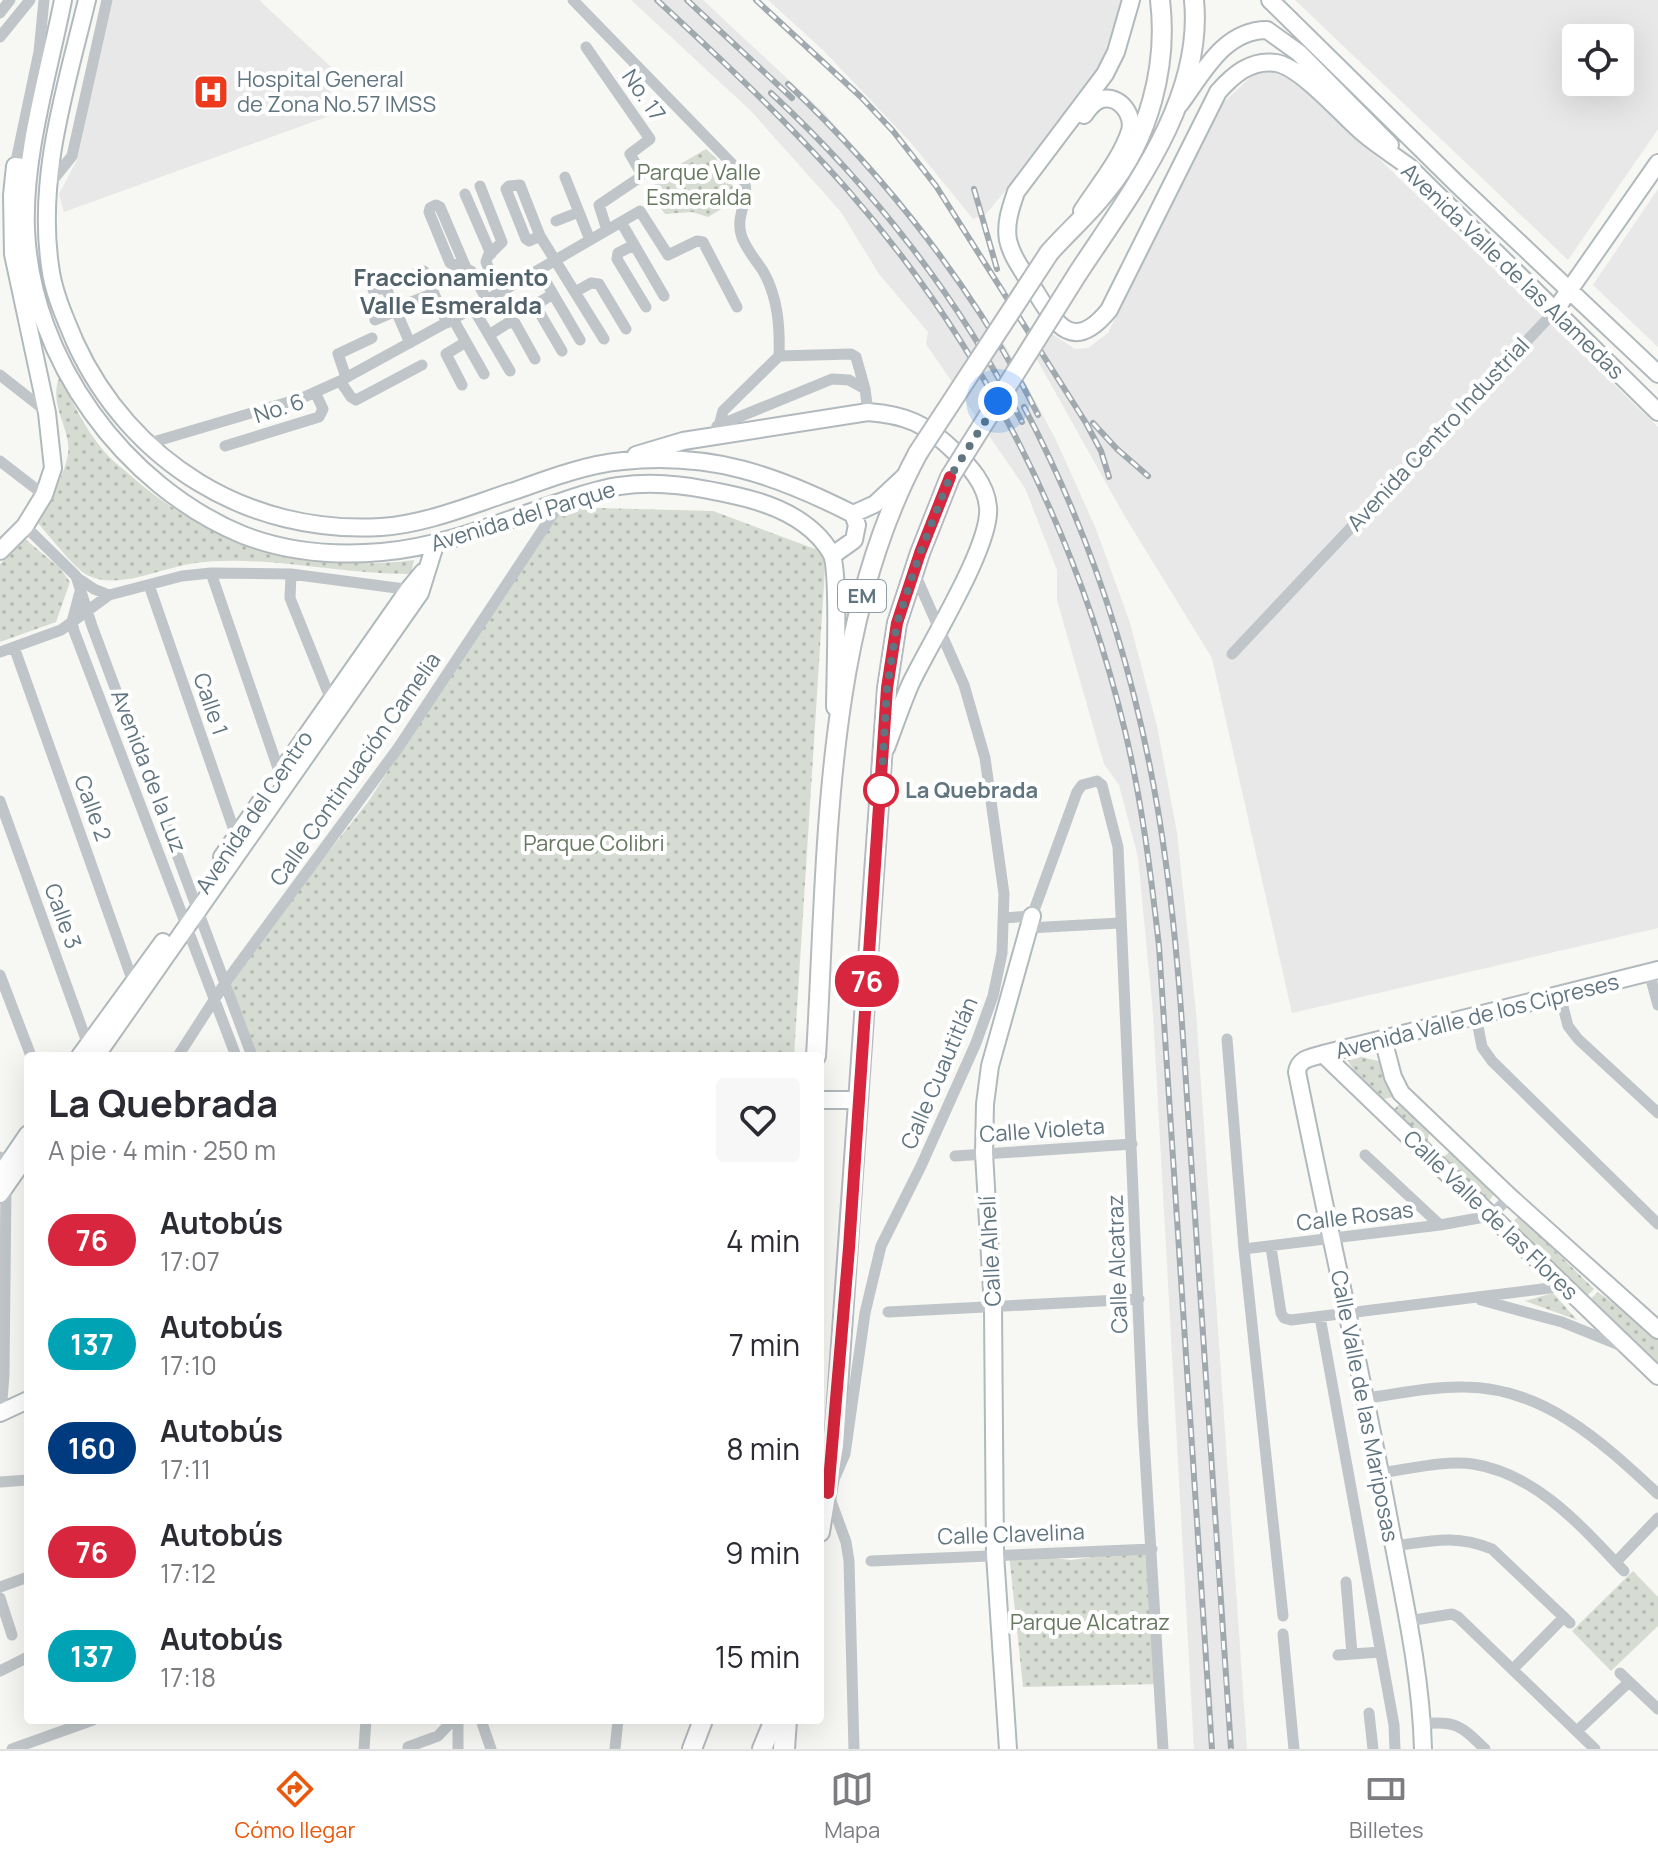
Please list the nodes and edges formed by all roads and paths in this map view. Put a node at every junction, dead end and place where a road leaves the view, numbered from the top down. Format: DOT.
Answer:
graph roads {
  1 [pos="10,0"];
  2 [pos="30,0"];
  3 [pos="44,0"];
  4 [pos="63,0"];
  5 [pos="87,0"];
  6 [pos="107,0"];
  7 [pos="573,0"];
  8 [pos="1131,0"];
  9 [pos="1160,0"];
  10 [pos="1194,0"];
  11 [pos="1270,0"];
  12 [pos="0,13"];
  13 [pos="0,37"];
  14 [pos="586,47"];
  15 [pos="1177,108"];
  16 [pos="1048,148"];
  17 [pos="1658,163"];
  18 [pos="1408,166"];
  19 [pos="22,167"];
  20 [pos="565,177"];
  21 [pos="1458,185"];
  22 [pos="48,186"];
  23 [pos="480,186"];
  24 [pos="465,194"];
  25 [pos="579,212"];
  26 [pos="556,221"];
  27 [pos="621,222"];
  28 [pos="1073,225"];
  29 [pos="607,230"];
  30 [pos="540,236"];
  31 [pos="590,240"];
  32 [pos="634,245"];
  33 [pos="7,249"];
  34 [pos="491,254"];
  35 [pos="555,260"];
  36 [pos="30,266"];
  37 [pos="466,268"];
  38 [pos="539,270"];
  39 [pos="403,278"];
  40 [pos="373,290"];
  41 [pos="1570,290"];
  42 [pos="575,292"];
  43 [pos="434,293"];
  44 [pos="499,293"];
  45 [pos="553,294"];
  46 [pos="664,296"];
  47 [pos="487,300"];
  48 [pos="411,302"];
  49 [pos="646,307"];
  50 [pos="737,307"];
  51 [pos="473,308"];
  52 [pos="396,311"];
  53 [pos="1554,312"];
  54 [pos="375,320"];
  55 [pos="450,321"];
  56 [pos="626,329"];
  57 [pos="489,335"];
  58 [pos="372,338"];
  59 [pos="604,339"];
  60 [pos="580,340"];
  61 [pos="466,342"];
  62 [pos="410,343"];
  63 [pos="562,351"];
  64 [pos="779,356"];
  65 [pos="535,359"];
  66 [pos="422,365"];
  67 [pos="510,371"];
  68 [pos="484,374"];
  69 [pos="1658,374"];
  70 [pos="0,375"];
  71 [pos="343,379"];
  72 [pos="462,385"];
  73 [pos="865,389"];
  74 [pos="315,392"];
  75 [pos="868,412"];
  76 [pos="1658,412"];
  77 [pos="47,413"];
  78 [pos="717,431"];
  79 [pos="150,443"];
  80 [pos="225,446"];
  81 [pos="0,461"];
  82 [pos="621,461"];
  83 [pos="906,475"];
  84 [pos="44,495"];
  85 [pos="561,502"];
  86 [pos="853,514"];
  87 [pos="25,526"];
  88 [pos="435,545"];
  89 [pos="1,550"];
  90 [pos="833,555"];
  91 [pos="914,572"];
  92 [pos="211,573"];
  93 [pos="291,574"];
  94 [pos="76,576"];
  95 [pos="149,585"];
  96 [pos="81,588"];
  97 [pos="414,591"];
  98 [pos="109,595"];
  99 [pos="87,611"];
  100 [pos="72,622"];
  101 [pos="940,627"];
  102 [pos="14,647"];
  103 [pos="0,652"];
  104 [pos="1232,654"];
  105 [pos="331,700"];
  106 [pos="835,748"];
  107 [pos="884,753"];
  108 [pos="280,774"];
  109 [pos="1097,781"];
  110 [pos="0,801"];
  111 [pos="236,836"];
  112 [pos="190,914"];
  113 [pos="1003,918"];
  114 [pos="1030,922"];
  115 [pos="1120,923"];
  116 [pos="1654,971"];
  117 [pos="0,975"];
  118 [pos="133,982"];
  119 [pos="225,983"];
  120 [pos="1560,995"];
  121 [pos="215,999"];
  122 [pos="1658,1005"];
  123 [pos="1476,1016"];
  124 [pos="1227,1039"];
  125 [pos="1383,1039"];
  126 [pos="29,1052"];
  127 [pos="88,1052"];
  128 [pos="181,1052"];
  129 [pos="235,1052"];
  130 [pos="251,1052"];
  131 [pos="816,1052"];
  132 [pos="1323,1054"];
  133 [pos="1298,1065"];
  134 [pos="1401,1093"];
  135 [pos="824,1100"];
  136 [pos="858,1100"];
  137 [pos="1382,1112"];
  138 [pos="1658,1113"];
  139 [pos="24,1140"];
  140 [pos="1132,1144"];
  141 [pos="984,1153"];
  142 [pos="1365,1155"];
  143 [pos="955,1156"];
  144 [pos="24,1157"];
  145 [pos="2,1176"];
  146 [pos="1510,1197"];
  147 [pos="1490,1216"];
  148 [pos="1658,1224"];
  149 [pos="1440,1225"];
  150 [pos="1331,1238"];
  151 [pos="1271,1247"];
  152 [pos="1244,1249"];
  153 [pos="1566,1286"];
  154 [pos="1473,1298"];
  155 [pos="1139,1299"];
  156 [pos="993,1308"];
  157 [pos="888,1312"];
  158 [pos="1348,1313"];
  159 [pos="1320,1317"];
  160 [pos="1658,1330"];
  161 [pos="1632,1350"];
  162 [pos="2,1372"];
  163 [pos="1658,1376"];
  164 [pos="1366,1398"];
  165 [pos="24,1401"];
  166 [pos="1,1406"];
  167 [pos="1380,1473"];
  168 [pos="24,1480"];
  169 [pos="0,1482"];
  170 [pos="828,1493"];
  171 [pos="1658,1494"];
  172 [pos="824,1512"];
  173 [pos="1658,1518"];
  174 [pos="1394,1546"];
  175 [pos="1152,1549"];
  176 [pos="995,1554"];
  177 [pos="871,1561"];
  178 [pos="24,1578"];
  179 [pos="1346,1582"];
  180 [pos="0,1587"];
  181 [pos="0,1598"];
  182 [pos="1283,1616"];
  183 [pos="1408,1621"];
  184 [pos="1283,1634"];
  185 [pos="12,1635"];
  186 [pos="1381,1652"];
  187 [pos="1352,1654"];
  188 [pos="1338,1655"];
  189 [pos="24,1659"];
  190 [pos="1513,1669"];
  191 [pos="0,1671"];
  192 [pos="1658,1709"];
  193 [pos="1369,1713"];
  194 [pos="82,1724"];
  195 [pos="366,1724"];
  196 [pos="452,1724"];
  197 [pos="456,1724"];
  198 [pos="482,1724"];
  199 [pos="618,1724"];
  200 [pos="701,1724"];
  201 [pos="772,1724"];
  202 [pos="786,1724"];
  203 [pos="1422,1724"];
  204 [pos="1577,1731"];
  205 [pos="408,1747"];
  206 [pos="12,1749"];
  207 [pos="364,1749"];
  208 [pos="458,1749"];
  209 [pos="491,1749"];
  210 [pos="615,1749"];
  211 [pos="692,1749"];
  212 [pos="762,1749"];
  213 [pos="784,1749"];
  214 [pos="854,1749"];
  215 [pos="1008,1749"];
  216 [pos="1163,1749"];
  217 [pos="1294,1749"];
  218 [pos="1373,1749"];
  219 [pos="1395,1749"];
  220 [pos="1423,1749"];
  221 [pos="1485,1749"];
  222 [pos="1595,1749"];
  1 -- 12 [label="street"];
  2 -- 13 [label="street"];
  3 -- 19 [label="street"];
  4 -- 19 [label="main road, Avenida del Parque"];
  5 -- 22 [label="main road, Avenida del Parque"];
  6 -- 22 [label="street"];
  7 -- 64 [label="street"];
  8 -- 16 [label="main road, Avenida Valle de las Alamedas"];
  9 -- 28 [label="main road, EM"];
  10 -- 15 [label="main road, EM"];
  11 -- 21 [label="main road, Avenida Valle de las Alamedas"];
  14 -- 29 [label="street, No. 17"];
  15 -- 18 [label="main road"];
  15 -- 91 [label="main road, EM, bridge"];
  16 -- 18 [label="main road, Avenida Valle de las Alamedas"];
  16 -- 28 [label="main road"];
  17 -- 41 [label="main road, Avenida Centro Industrial"];
  18 -- 21 [label="main road"];
  18 -- 53 [label="main road, Avenida Valle de las Alamedas"];
  19 -- 33 [label="main road"];
  19 -- 36 [label="main road, Avenida del Parque"];
  20 -- 25 [label="street"];
  21 -- 41 [label="main road, Avenida Valle de las Alamedas"];
  22 -- 79 [label="main road, Avenida del Parque"];
  23 -- 34 [label="street"];
  24 -- 34 [label="street"];
  25 -- 26 [label="street"];
  25 -- 31 [label="street"];
  27 -- 29 [label="street"];
  27 -- 32 [label="street"];
  27 -- 50 [label="street"];
  28 -- 83 [label="main road, EM, bridge"];
  29 -- 31 [label="street"];
  30 -- 30 [label="street"];
  30 -- 35 [label="street"];
  31 -- 35 [label="street"];
  32 -- 46 [label="street"];
  32 -- 49 [label="street"];
  33 -- 36 [label="street"];
  33 -- 77 [label="main road"];
  34 -- 44 [label="street"];
  35 -- 38 [label="street"];
  35 -- 42 [label="street"];
  36 -- 88 [label="main road, Avenida del Parque"];
  37 -- 37 [label="street"];
  37 -- 47 [label="street"];
  38 -- 44 [label="street"];
  38 -- 45 [label="street"];
  39 -- 43 [label="street"];
  40 -- 52 [label="street"];
  41 -- 53 [label="main road, Avenida Centro Industrial"];
  41 -- 69 [label="main road, Avenida Valle de las Alamedas"];
  42 -- 56 [label="street"];
  42 -- 59 [label="street"];
  43 -- 48 [label="street"];
  43 -- 55 [label="street"];
  44 -- 47 [label="street"];
  45 -- 60 [label="street"];
  45 -- 63 [label="street"];
  47 -- 51 [label="street"];
  51 -- 55 [label="street"];
  51 -- 57 [label="street"];
  52 -- 54 [label="street"];
  52 -- 62 [label="street"];
  53 -- 76 [label="main road, Avenida Valle de las Alamedas"];
  53 -- 104 [label="street, Avenida Centro Industrial"];
  55 -- 61 [label="street"];
  55 -- 62 [label="street"];
  57 -- 65 [label="street"];
  57 -- 67 [label="street"];
  58 -- 71 [label="street"];
  61 -- 68 [label="street"];
  61 -- 72 [label="street"];
  62 -- 71 [label="street"];
  64 -- 73 [label="street"];
  64 -- 78 [label="street"];
  66 -- 71 [label="street"];
  70 -- 77 [label="street"];
  71 -- 74 [label="street"];
  73 -- 75 [label="street"];
  73 -- 78 [label="street"];
  74 -- 79 [label="street"];
  74 -- 80 [label="street, No. 6"];
  75 -- 78 [label="main road"];
  75 -- 101 [label="main road"];
  77 -- 84 [label="main road"];
  78 -- 82 [label="main road"];
  79 -- 82 [label="main road, Avenida del Parque"];
  81 -- 84 [label="street"];
  82 -- 86 [label="main road, Avenida del Parque"];
  83 -- 86 [label="main road"];
  83 -- 106 [label="main road, EM"];
  84 -- 87 [label="main road"];
  85 -- 88 [label="main road, Avenida del Parque"];
  85 -- 90 [label="main road, Avenida del Parque"];
  85 -- 119 [label="street, Calle Continuación Camelia"];
  86 -- 90 [label="main road"];
  87 -- 89 [label="main road"];
  87 -- 94 [label="street, Avenida de la Luz"];
  88 -- 97 [label="main road, Avenida del Centro"];
  90 -- 106 [label="main road"];
  91 -- 101 [label="street, Calle Cuautitlán"];
  91 -- 107 [label="main road, EM"];
  92 -- 93 [label="street"];
  92 -- 95 [label="street"];
  92 -- 108 [label="street"];
  93 -- 97 [label="street"];
  93 -- 105 [label="street"];
  94 -- 96 [label="street, Avenida de la Luz"];
  94 -- 98 [label="street"];
  95 -- 98 [label="street"];
  95 -- 111 [label="street, Calle 1"];
  96 -- 99 [label="street, Avenida de la Luz"];
  96 -- 100 [label="street"];
  97 -- 105 [label="main road, Avenida del Centro"];
  97 -- 112 [label="main road, Avenida del Centro"];
  98 -- 99 [label="street"];
  99 -- 100 [label="street"];
  99 -- 112 [label="street, Avenida de la Luz"];
  100 -- 102 [label="street"];
  100 -- 112 [label="street, Avenida de la Luz"];
  101 -- 107 [label="main road"];
  101 -- 113 [label="street, Calle Cuautitlán"];
  102 -- 103 [label="street"];
  102 -- 118 [label="street, Calle 2"];
  105 -- 108 [label="main road, Avenida del Centro"];
  106 -- 131 [label="main road, EM"];
  107 -- 136 [label="main road, EM"];
  108 -- 111 [label="main road, Avenida del Centro"];
  109 -- 114 [label="street, Calle Alhelí"];
  109 -- 115 [label="street, Calle Alcatraz"];
  110 -- 127 [label="street, Calle 3"];
  111 -- 112 [label="main road, Avenida del Centro"];
  112 -- 118 [label="main road, Avenida del Centro"];
  112 -- 119 [label="street, Avenida de la Luz"];
  112 -- 121 [label="street, Avenida de la Luz"];
  112 -- 127 [label="main road, Avenida del Centro"];
  113 -- 114 [label="street"];
  113 -- 170 [label="street, Calle Cuautitlán"];
  114 -- 115 [label="street"];
  114 -- 141 [label="main road, Calle Alhelí"];
  115 -- 140 [label="street, Calle Alcatraz"];
  116 -- 120 [label="main road, Avenida Valle de los Cipreses"];
  116 -- 122 [label="street"];
  117 -- 126 [label="street"];
  118 -- 127 [label="main road, Avenida del Centro"];
  119 -- 121 [label="street, Calle Continuación Camelia"];
  119 -- 130 [label="street, Avenida de la Luz"];
  120 -- 123 [label="main road, Avenida Valle de los Cipreses"];
  120 -- 138 [label="street"];
  121 -- 128 [label="street, Calle Continuación Camelia"];
  121 -- 129 [label="street, Avenida de la Luz"];
  123 -- 125 [label="main road, Avenida Valle de los Cipreses"];
  123 -- 148 [label="street"];
  124 -- 152 [label="street"];
  125 -- 132 [label="main road, Avenida Valle de los Cipreses"];
  125 -- 134 [label="main road, Calle Valle de las Flores"];
  132 -- 133 [label="main road, Avenida Valle de los Cipreses"];
  132 -- 137 [label="main road, Calle Valle de las Flores"];
  133 -- 150 [label="main road, Calle Valle de las Mariposas"];
  134 -- 137 [label="street"];
  134 -- 146 [label="main road, Calle Valle de las Flores"];
  135 -- 136 [label="main road"];
  136 -- 170 [label="main road, EM"];
  137 -- 147 [label="main road, Calle Valle de las Flores"];
  139 -- 145 [label="main road"];
  140 -- 141 [label="street, Calle Violeta"];
  140 -- 155 [label="street, Calle Alcatraz"];
  141 -- 143 [label="street, Calle Violeta"];
  141 -- 156 [label="main road, Calle Alhelí"];
  142 -- 149 [label="street"];
  144 -- 145 [label="main road"];
  145 -- 162 [label="street"];
  146 -- 147 [label="street"];
  146 -- 160 [label="main road, Calle Valle de las Flores"];
  147 -- 149 [label="street, Calle Rosas"];
  147 -- 153 [label="main road, Calle Valle de las Flores"];
  149 -- 150 [label="street, Calle Rosas"];
  150 -- 151 [label="street, Calle Rosas"];
  150 -- 158 [label="main road, Calle Valle de las Mariposas"];
  151 -- 152 [label="street, Calle Rosas"];
  151 -- 159 [label="street"];
  152 -- 182 [label="street"];
  153 -- 154 [label="street"];
  153 -- 161 [label="main road, Calle Valle de las Flores"];
  154 -- 158 [label="street"];
  154 -- 161 [label="street"];
  155 -- 156 [label="street"];
  155 -- 175 [label="street, Calle Alcatraz"];
  156 -- 157 [label="street"];
  156 -- 176 [label="main road, Calle Alhelí"];
  158 -- 159 [label="street"];
  158 -- 164 [label="main road, Calle Valle de las Mariposas"];
  159 -- 186 [label="street, Calle Valle de las Mariposas"];
  161 -- 163 [label="main road, Calle Valle de las Flores"];
  162 -- 166 [label="street"];
  164 -- 167 [label="main road, Calle Valle de las Mariposas"];
  164 -- 171 [label="street"];
  165 -- 166 [label="main road"];
  167 -- 173 [label="street"];
  167 -- 174 [label="main road, Calle Valle de las Mariposas"];
  168 -- 169 [label="street"];
  170 -- 172 [label="main road, EM"];
  170 -- 214 [label="street"];
  174 -- 183 [label="main road, Calle Valle de las Mariposas"];
  174 -- 190 [label="street"];
  175 -- 176 [label="street, Calle Clavelina"];
  175 -- 216 [label="street, Calle Alcatraz"];
  176 -- 177 [label="street, Calle Clavelina"];
  176 -- 215 [label="main road, Calle Alhelí"];
  178 -- 180 [label="street"];
  179 -- 187 [label="street"];
  181 -- 185 [label="street"];
  183 -- 190 [label="street"];
  183 -- 203 [label="main road, Calle Valle de las Mariposas"];
  184 -- 217 [label="street"];
  186 -- 187 [label="street"];
  186 -- 219 [label="street, Calle Valle de las Mariposas"];
  187 -- 188 [label="street"];
  189 -- 191 [label="street"];
  190 -- 204 [label="street"];
  192 -- 204 [label="street"];
  193 -- 218 [label="street"];
  194 -- 206 [label="street"];
  195 -- 207 [label="street"];
  196 -- 205 [label="street"];
  197 -- 208 [label="street"];
  198 -- 209 [label="street"];
  199 -- 210 [label="street"];
  200 -- 211 [label="main road"];
  201 -- 212 [label="main road"];
  202 -- 213 [label="highway"];
  203 -- 220 [label="main road, Calle Valle de las Mariposas"];
  203 -- 221 [label="street"];
  204 -- 222 [label="street"];
}
